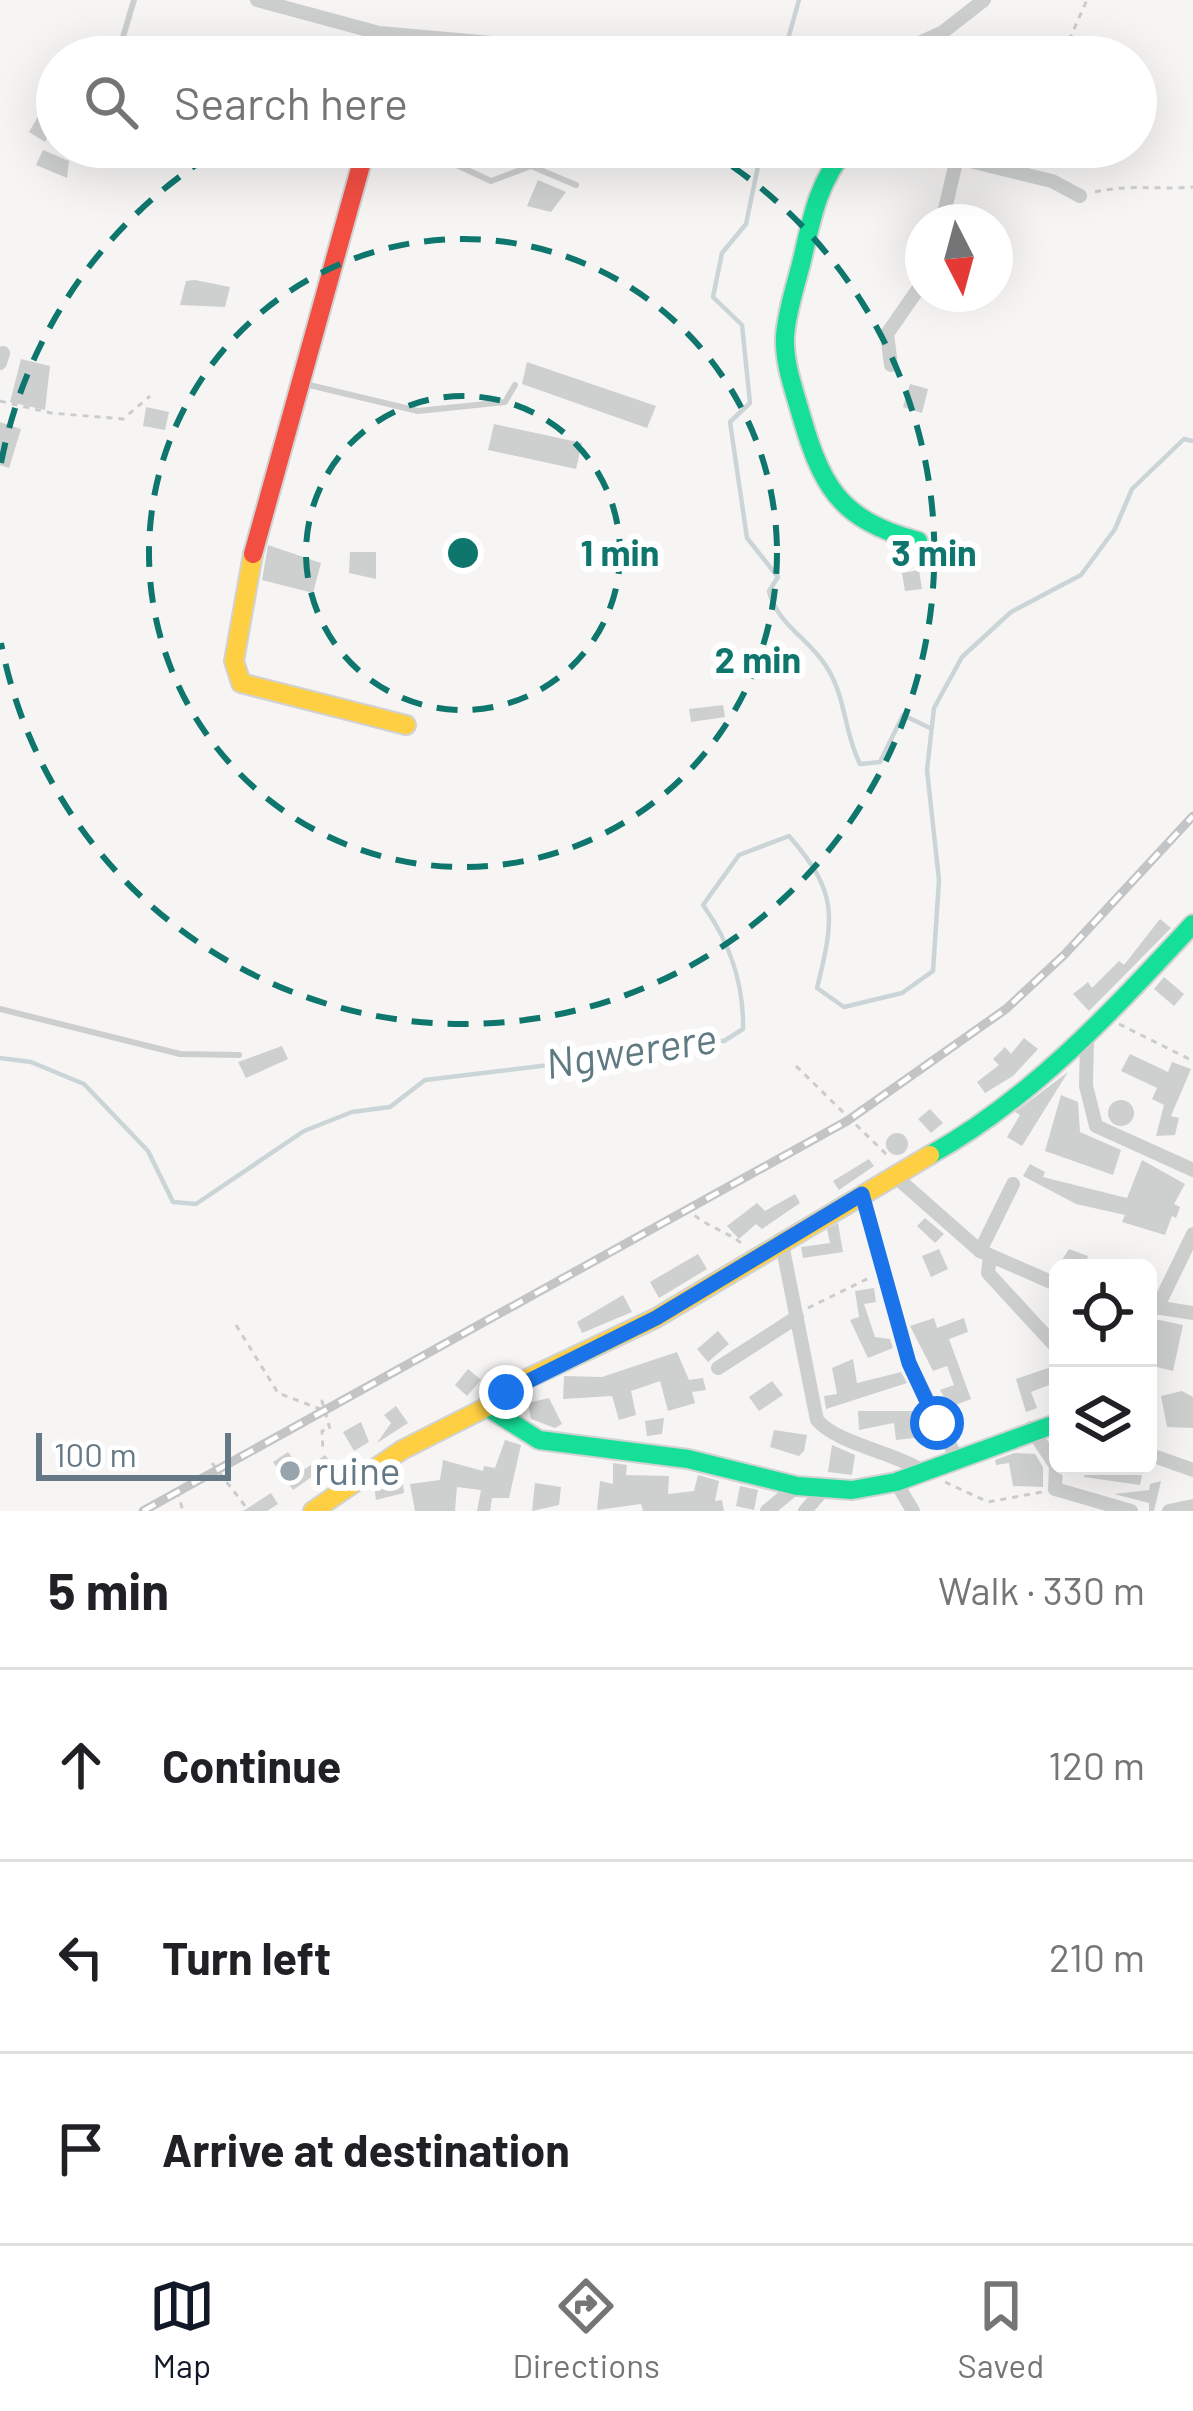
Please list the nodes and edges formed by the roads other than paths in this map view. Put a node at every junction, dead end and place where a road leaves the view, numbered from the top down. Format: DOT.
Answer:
graph roads {
  1 [pos="134,0"];
  2 [pos="257,0"];
  3 [pos="984,0"];
  4 [pos="379,33"];
  5 [pos="123,36"];
  6 [pos="380,36"];
  7 [pos="413,36"];
  8 [pos="934,36"];
  9 [pos="359,168"];
  10 [pos="462,168"];
  11 [pos="526,168"];
  12 [pos="536,168"];
  13 [pos="829,168"];
  14 [pos="955,168"];
  15 [pos="997,168"];
  16 [pos="576,185"];
  17 [pos="1079,196"];
  18 [pos="946,204"];
  19 [pos="905,308"];
  20 [pos="891,365"];
  21 [pos="298,383"];
  22 [pos="515,385"];
  23 [pos="918,542"];
  24 [pos="406,725"];
  25 [pos="1193,924"];
  26 [pos="0,1010"];
  27 [pos="1087,1038"];
  28 [pos="239,1055"];
  29 [pos="1193,1170"];
  30 [pos="900,1175"];
  31 [pos="1013,1184"];
  32 [pos="862,1194"];
  33 [pos="1193,1234"];
  34 [pos="781,1239"];
  35 [pos="985,1253"];
  36 [pos="1049,1281"];
  37 [pos="1157,1300"];
  38 [pos="1157,1308"];
  39 [pos="1193,1313"];
  40 [pos="797,1317"];
  41 [pos="1049,1339"];
  42 [pos="718,1368"];
  43 [pos="487,1407"];
  44 [pos="1049,1425"];
  45 [pos="1031,1428"];
  46 [pos="1157,1457"];
  47 [pos="957,1459"];
  48 [pos="1193,1470"];
  49 [pos="923,1471"];
  50 [pos="896,1482"];
  51 [pos="797,1486"];
  52 [pos="824,1489"];
  53 [pos="1193,1507"];
  54 [pos="1119,1510"];
  55 [pos="313,1511"];
  56 [pos="767,1511"];
  57 [pos="805,1511"];
  58 [pos="913,1511"];
  59 [pos="1131,1511"];
  60 [pos="1169,1511"];
  1 -- 5 [label="lane"];
  2 -- 4 [label="street"];
  3 -- 8 [label="street"];
  4 -- 6 [label="street"];
  4 -- 7 [label="street"];
  9 -- 21 [label="street"];
  10 -- 11 [label="lane"];
  12 -- 16 [label="lane"];
  13 -- 23 [label="street"];
  14 -- 18 [label="street"];
  15 -- 17 [label="street"];
  19 -- 20 [label="street"];
  21 -- 22 [label="lane"];
  21 -- 24 [label="street"];
  25 -- 27 [label="street"];
  26 -- 28 [label="lane"];
  27 -- 29 [label="street"];
  27 -- 30 [label="street"];
  30 -- 32 [label="street"];
  30 -- 35 [label="street"];
  31 -- 35 [label="street"];
  32 -- 34 [label="street"];
  32 -- 47 [label="street"];
  33 -- 37 [label="street"];
  34 -- 40 [label="street"];
  34 -- 43 [label="street"];
  35 -- 36 [label="street"];
  35 -- 41 [label="street"];
  38 -- 39 [label="street"];
  40 -- 42 [label="street"];
  40 -- 49 [label="street"];
  43 -- 51 [label="street"];
  43 -- 55 [label="street"];
  44 -- 45 [label="street"];
  45 -- 47 [label="street"];
  45 -- 54 [label="street"];
  46 -- 48 [label="street"];
  47 -- 49 [label="street"];
  49 -- 50 [label="street"];
  50 -- 52 [label="street"];
  50 -- 58 [label="street"];
  51 -- 52 [label="street"];
  51 -- 56 [label="street"];
  52 -- 57 [label="street"];
  53 -- 60 [label="street"];
  54 -- 59 [label="street"];
}
